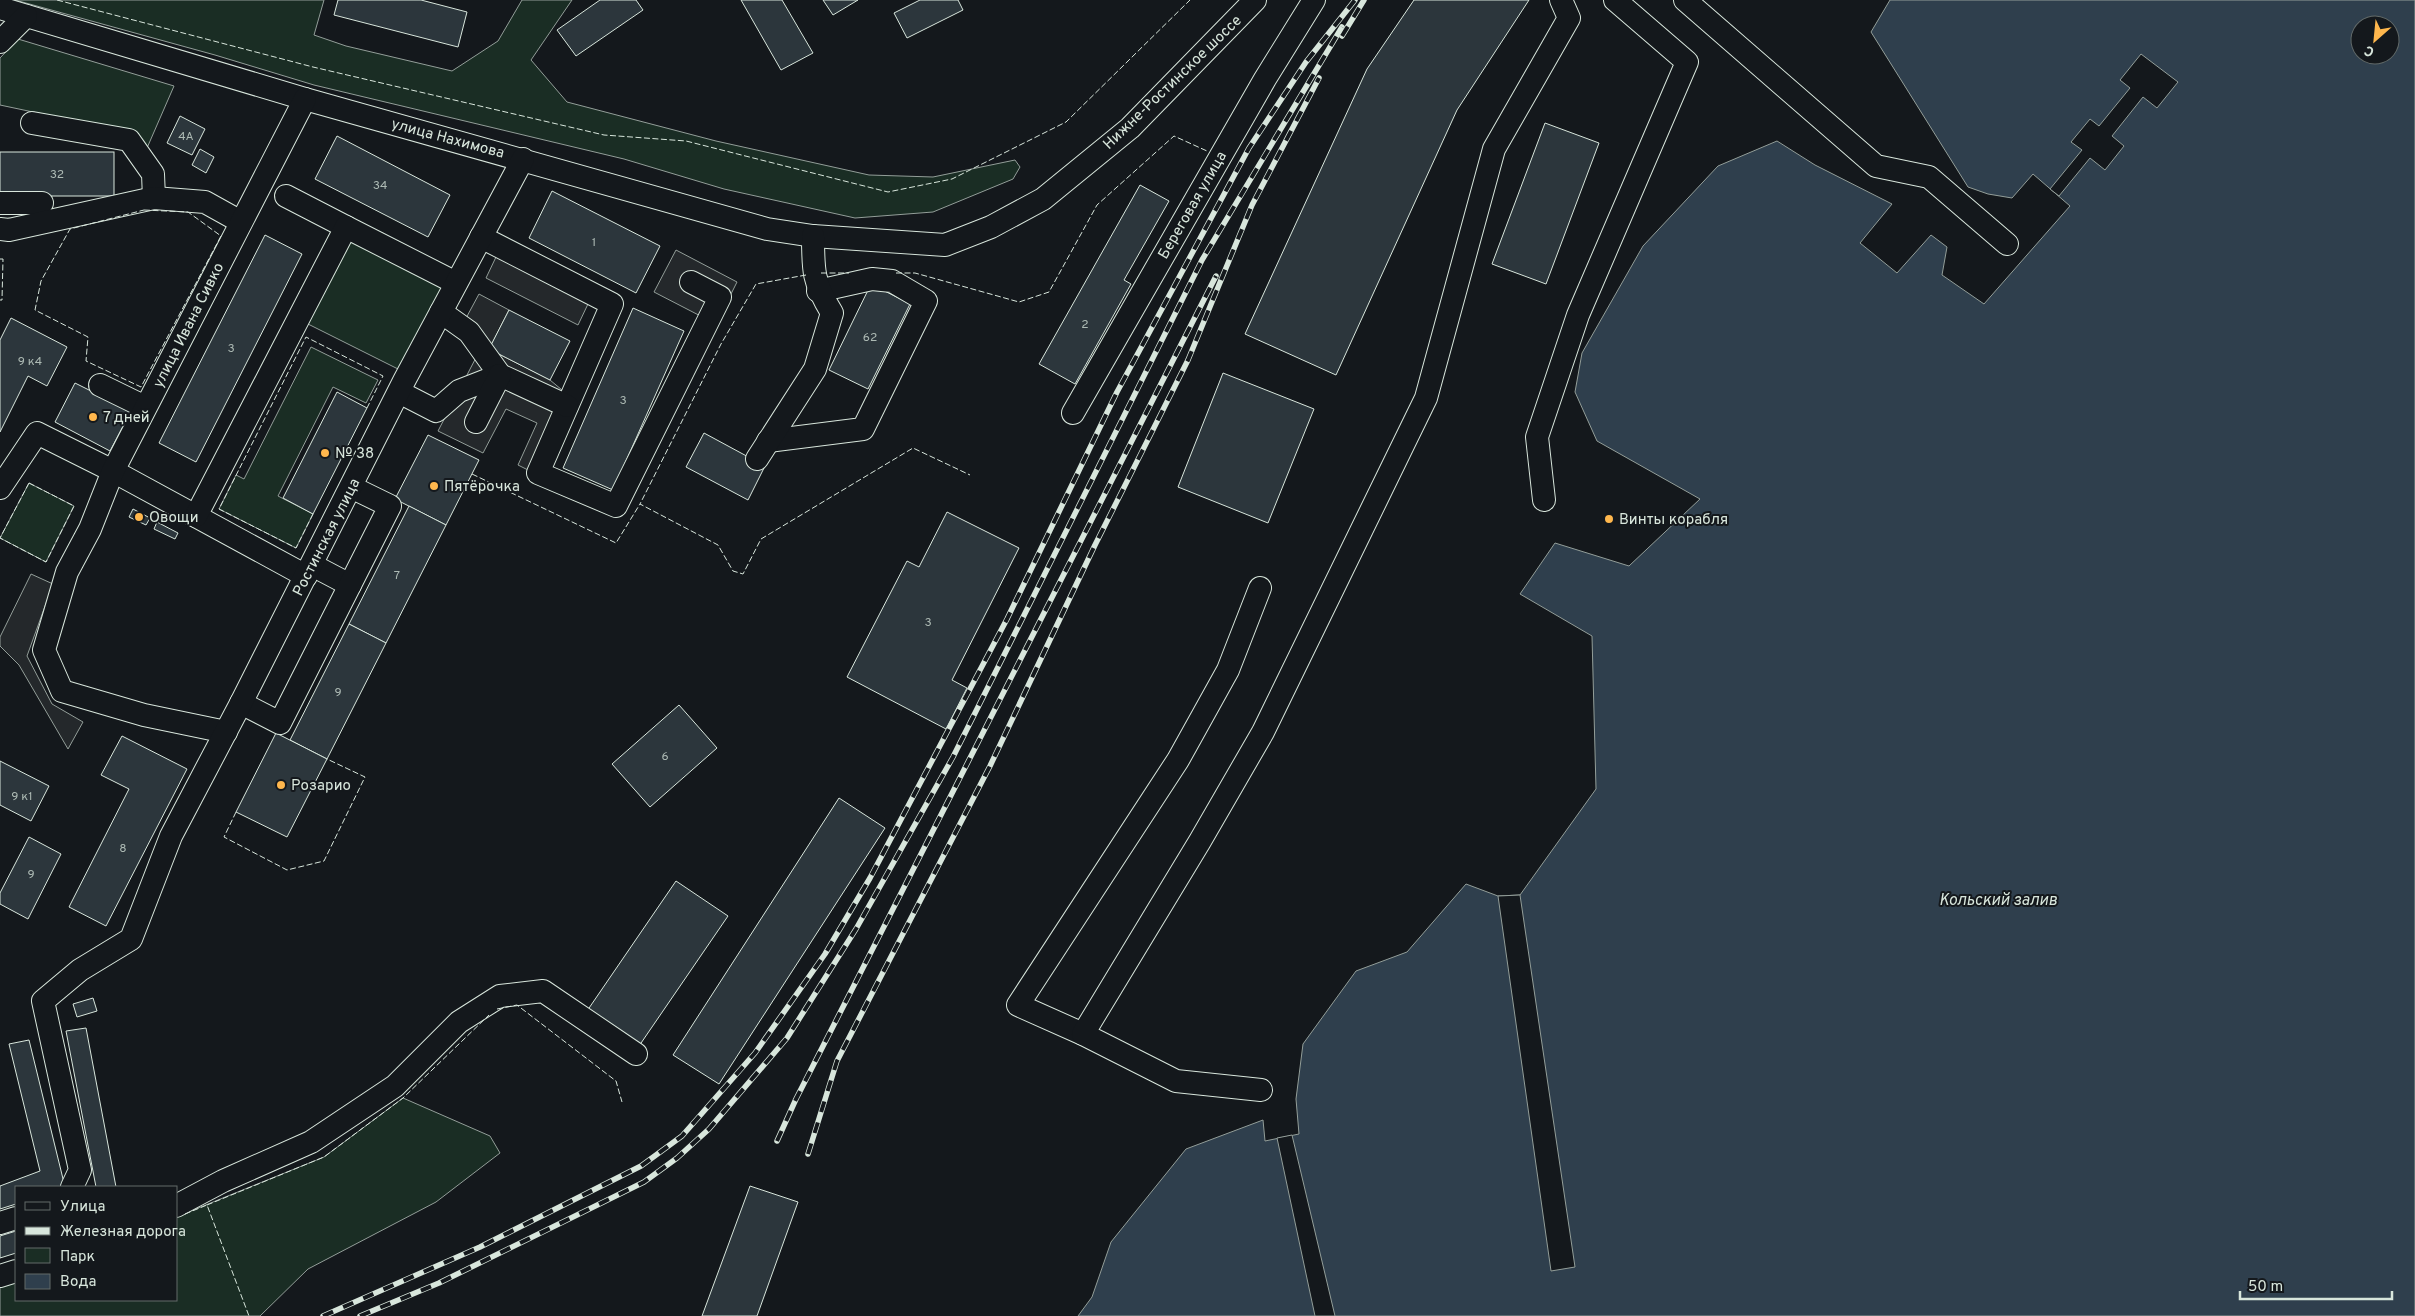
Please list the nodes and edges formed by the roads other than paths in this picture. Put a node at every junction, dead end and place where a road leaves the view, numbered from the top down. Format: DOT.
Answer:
graph roads {
  1 [pos="1256,0"];
  2 [pos="1314,0"];
  3 [pos="1560,0"];
  4 [pos="1614,0"];
  5 [pos="1685,0"];
  6 [pos="0,8"];
  7 [pos="26,16"];
  8 [pos="0,42"];
  9 [pos="305,99"];
  10 [pos="32,123"];
  11 [pos="522,159"];
  12 [pos="286,196"];
  13 [pos="154,198"];
  14 [pos="0,203"];
  15 [pos="42,203"];
  16 [pos="241,222"];
  17 [pos="346,227"];
  18 [pos="0,229"];
  19 [pos="813,236"];
  20 [pos="481,237"];
  21 [pos="901,242"];
  22 [pos="2007,244"];
  23 [pos="691,282"];
  24 [pos="456,284"];
  25 [pos="818,291"];
  26 [pos="441,312"];
  27 [pos="500,375"];
  28 [pos="100,384"];
  29 [pos="399,392"];
  30 [pos="567,406"];
  31 [pos="146,408"];
  32 [pos="1073,413"];
  33 [pos="476,422"];
  34 [pos="113,471"];
  35 [pos="351,487"];
  36 [pos="0,488"];
  37 [pos="1544,500"];
  38 [pos="196,516"];
  39 [pos="309,570"];
  40 [pos="350,585"];
  41 [pos="1260,588"];
  42 [pos="241,703"];
  43 [pos="226,732"];
  44 [pos="1083,1034"];
  45 [pos="636,1054"];
  46 [pos="1261,1090"];
  47 [pos="72,1186"];
  48 [pos="178,1205"];
  49 [pos="15,1218"];
  50 [pos="0,1223"];
  51 [pos="15,1271"];
  52 [pos="0,1276"];
  1 -- 21 [label="street, Нижне-Ростинское шоссе"];
  2 -- 32 [label="street, Береговая улица"];
  3 -- 44 [label="street"];
  4 -- 37 [label="street"];
  5 -- 22 [label="street"];
  6 -- 7 [label="street, улица Нахимова"];
  7 -- 8 [label="street"];
  7 -- 9 [label="street, улица Нахимова"];
  9 -- 11 [label="street, улица Нахимова"];
  9 -- 16 [label="street, улица Ивана Сивко"];
  10 -- 13 [label="street"];
  11 -- 19 [label="street, улица Нахимова"];
  11 -- 20 [label="street, Ростинская улица"];
  12 -- 17 [label="street"];
  13 -- 16 [label="street"];
  13 -- 18 [label="street"];
  14 -- 15 [label="street"];
  16 -- 31 [label="street, улица Ивана Сивко"];
  17 -- 24 [label="street"];
  17 -- 38 [label="street"];
  19 -- 21 [label="street, улица Нахимова"];
  19 -- 25 [label="street"];
  20 -- 24 [label="street, Ростинская улица"];
  20 -- 30 [label="street"];
  23 -- 30 [label="street"];
  24 -- 26 [label="street, Ростинская улица"];
  25 -- 25 [label="street"];
  26 -- 27 [label="street"];
  26 -- 29 [label="street, Ростинская улица"];
  27 -- 29 [label="street"];
  27 -- 30 [label="street"];
  27 -- 33 [label="street"];
  28 -- 31 [label="street"];
  29 -- 35 [label="street, Ростинская улица"];
  31 -- 34 [label="street, улица Ивана Сивко"];
  34 -- 36 [label="street"];
  34 -- 38 [label="street"];
  34 -- 43 [label="street, улица Ивана Сивко"];
  35 -- 39 [label="street, Ростинская улица"];
  35 -- 40 [label="street"];
  38 -- 39 [label="street"];
  39 -- 40 [label="street"];
  39 -- 42 [label="street, Ростинская улица"];
  40 -- 42 [label="street"];
  41 -- 44 [label="street"];
  42 -- 43 [label="street, Ростинская улица"];
  43 -- 47 [label="street, Ростинская улица"];
  44 -- 46 [label="street"];
  45 -- 48 [label="street"];
  49 -- 50 [label="street"];
  51 -- 52 [label="street"];
}
